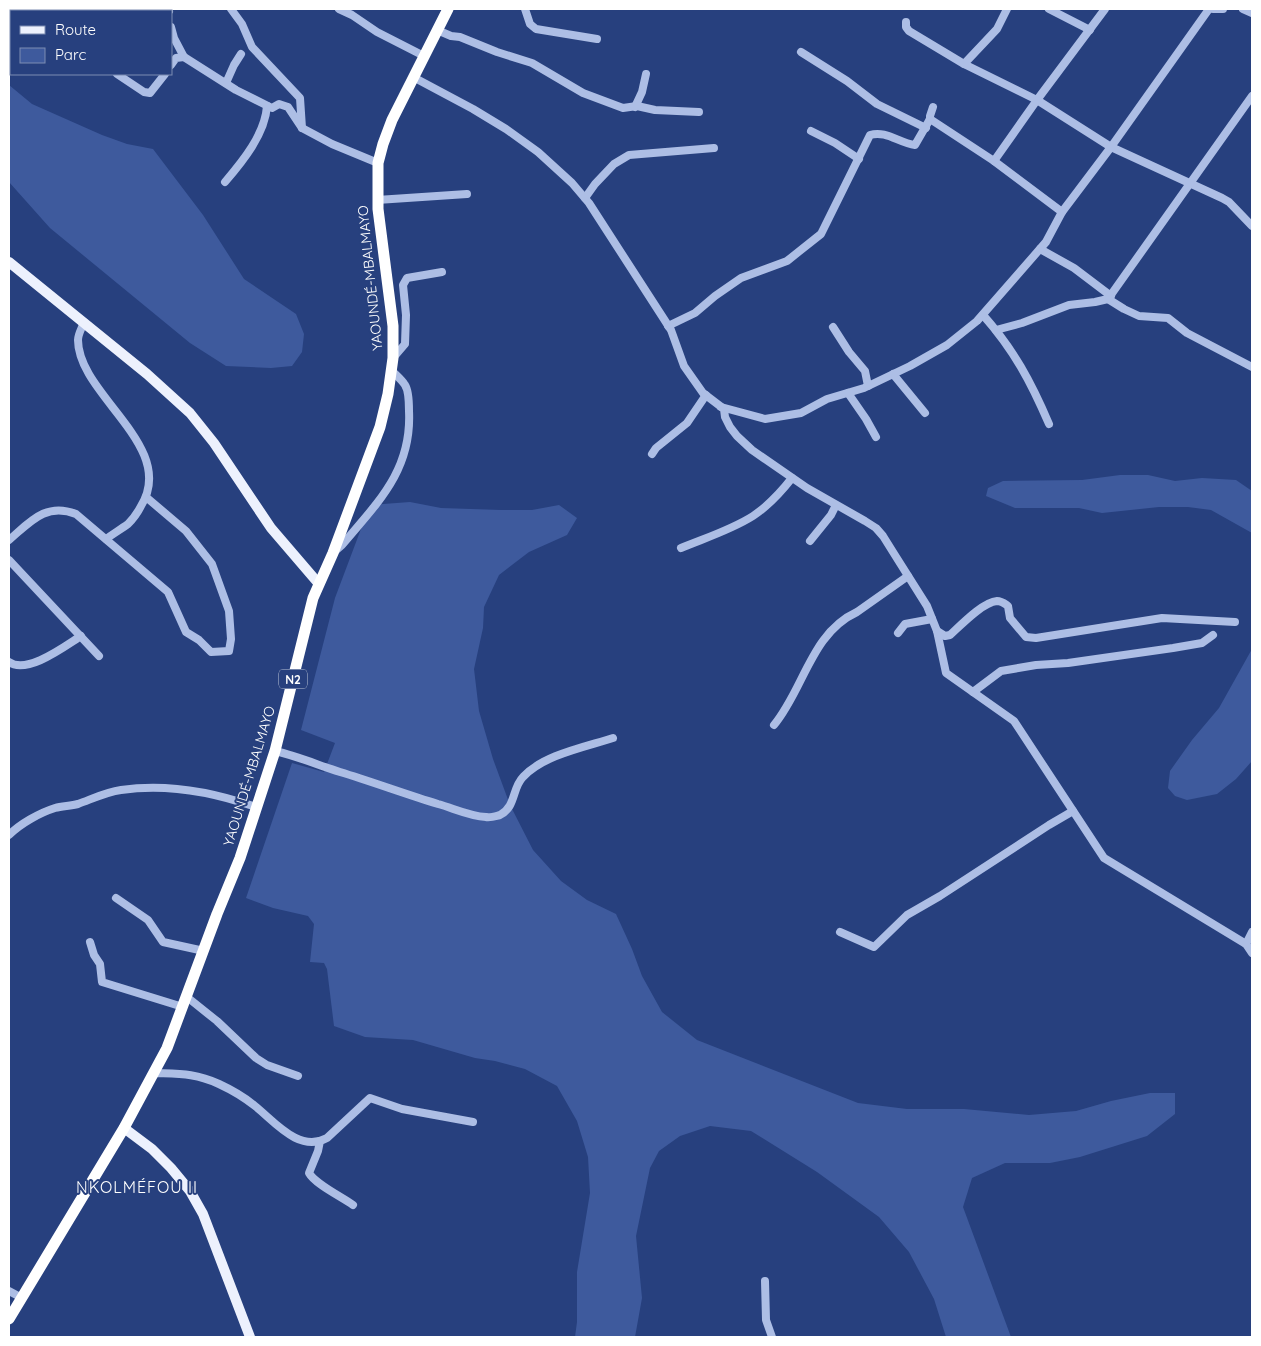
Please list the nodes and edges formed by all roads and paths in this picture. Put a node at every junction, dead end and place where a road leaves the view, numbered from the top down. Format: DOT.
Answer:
graph roads {
  1 [pos="231,9"];
  2 [pos="339,9"];
  3 [pos="448,9"];
  4 [pos="525,9"];
  5 [pos="1007,9"];
  6 [pos="1049,9"];
  7 [pos="1105,9"];
  8 [pos="1209,9"];
  9 [pos="1213,9"];
  10 [pos="1223,9"];
  11 [pos="1243,9"];
  12 [pos="1252,13"];
  13 [pos="906,22"];
  14 [pos="437,30"];
  15 [pos="1090,30"];
  16 [pos="172,31"];
  17 [pos="597,39"];
  18 [pos="801,52"];
  19 [pos="241,54"];
  20 [pos="424,56"];
  21 [pos="184,57"];
  22 [pos="172,64"];
  23 [pos="964,64"];
  24 [pos="646,74"];
  25 [pos="118,75"];
  26 [pos="164,75"];
  27 [pos="413,77"];
  28 [pos="226,84"];
  29 [pos="1252,96"];
  30 [pos="1037,100"];
  31 [pos="267,106"];
  32 [pos="933,106"];
  33 [pos="635,107"];
  34 [pos="699,112"];
  35 [pos="930,119"];
  36 [pos="302,128"];
  37 [pos="926,128"];
  38 [pos="811,132"];
  39 [pos="1111,147"];
  40 [pos="714,148"];
  41 [pos="859,159"];
  42 [pos="994,161"];
  43 [pos="378,162"];
  44 [pos="225,182"];
  45 [pos="1191,184"];
  46 [pos="467,194"];
  47 [pos="585,198"];
  48 [pos="377,200"];
  49 [pos="1062,212"];
  50 [pos="1252,226"];
  51 [pos="1040,249"];
  52 [pos="9,262"];
  53 [pos="442,272"];
  54 [pos="1110,298"];
  55 [pos="983,315"];
  56 [pos="84,322"];
  57 [pos="668,326"];
  58 [pos="833,327"];
  59 [pos="996,330"];
  60 [pos="393,358"];
  61 [pos="1252,367"];
  62 [pos="392,371"];
  63 [pos="893,374"];
  64 [pos="868,386"];
  65 [pos="848,393"];
  66 [pos="706,395"];
  67 [pos="721,407"];
  68 [pos="926,413"];
  69 [pos="1049,424"];
  70 [pos="876,437"];
  71 [pos="652,454"];
  72 [pos="792,478"];
  73 [pos="146,497"];
  74 [pos="836,505"];
  75 [pos="106,539"];
  76 [pos="9,540"];
  77 [pos="810,541"];
  78 [pos="681,548"];
  79 [pos="332,553"];
  80 [pos="9,560"];
  81 [pos="908,576"];
  82 [pos="319,584"];
  83 [pos="932,619"];
  84 [pos="1235,622"];
  85 [pos="937,631"];
  86 [pos="898,633"];
  87 [pos="1213,635"];
  88 [pos="81,636"];
  89 [pos="99,656"];
  90 [pos="9,662"];
  91 [pos="972,692"];
  92 [pos="774,725"];
  93 [pos="613,738"];
  94 [pos="274,751"];
  95 [pos="256,807"];
  96 [pos="1073,811"];
  97 [pos="9,835"];
  98 [pos="116,898"];
  99 [pos="840,932"];
  100 [pos="1252,932"];
  101 [pos="90,942"];
  102 [pos="1246,944"];
  103 [pos="204,951"];
  104 [pos="1252,953"];
  105 [pos="185,1002"];
  106 [pos="154,1073"];
  107 [pos="298,1076"];
  108 [pos="473,1122"];
  109 [pos="124,1128"];
  110 [pos="320,1141"];
  111 [pos="353,1204"];
  112 [pos="765,1281"];
  113 [pos="9,1291"];
  114 [pos="22,1298"];
  115 [pos="9,1319"];
  116 [pos="250,1337"];
  117 [pos="772,1337"];
  1 -- 36 [label="street"];
  2 -- 20 [label="street"];
  3 -- 14 [label="highway, YAOUNDÉ-MBALMAYO / N2"];
  4 -- 17 [label="street"];
  5 -- 23 [label="street"];
  6 -- 15 [label="street"];
  7 -- 15 [label="street"];
  8 -- 39 [label="street"];
  9 -- 10 [label="street"];
  11 -- 12 [label="street"];
  13 -- 23 [label="street"];
  14 -- 20 [label="highway, YAOUNDÉ-MBALMAYO / N2"];
  14 -- 33 [label="street"];
  15 -- 30 [label="street"];
  16 -- 21 [label="street"];
  18 -- 37 [label="street"];
  19 -- 28 [label="street"];
  20 -- 27 [label="highway, YAOUNDÉ-MBALMAYO / N2"];
  21 -- 22 [label="street"];
  21 -- 28 [label="street"];
  23 -- 30 [label="street"];
  24 -- 33 [label="street"];
  25 -- 26 [label="street"];
  27 -- 43 [label="highway, YAOUNDÉ-MBALMAYO / N2"];
  27 -- 47 [label="street"];
  28 -- 31 [label="street"];
  29 -- 45 [label="street"];
  30 -- 39 [label="street"];
  30 -- 42 [label="street"];
  31 -- 36 [label="street"];
  31 -- 44 [label="street"];
  32 -- 35 [label="street"];
  33 -- 34 [label="street"];
  35 -- 37 [label="street"];
  35 -- 42 [label="street"];
  36 -- 43 [label="street"];
  37 -- 41 [label="street"];
  38 -- 41 [label="street"];
  39 -- 45 [label="street"];
  39 -- 49 [label="street"];
  40 -- 47 [label="street"];
  41 -- 57 [label="street"];
  42 -- 49 [label="street"];
  43 -- 48 [label="highway, YAOUNDÉ-MBALMAYO / N2"];
  45 -- 50 [label="street"];
  45 -- 54 [label="street"];
  46 -- 48 [label="street"];
  47 -- 57 [label="street"];
  48 -- 60 [label="highway, YAOUNDÉ-MBALMAYO / N2"];
  49 -- 51 [label="street"];
  51 -- 54 [label="street"];
  51 -- 55 [label="street"];
  52 -- 56 [label="main road"];
  53 -- 60 [label="street"];
  54 -- 59 [label="street"];
  54 -- 61 [label="street"];
  55 -- 59 [label="street"];
  55 -- 63 [label="street"];
  56 -- 73 [label="street"];
  56 -- 82 [label="main road"];
  57 -- 66 [label="street"];
  58 -- 64 [label="street"];
  59 -- 69 [label="street"];
  60 -- 62 [label="highway, YAOUNDÉ-MBALMAYO / N2"];
  62 -- 79 [label="highway, YAOUNDÉ-MBALMAYO / N2"];
  62 -- 79 [label="street"];
  63 -- 64 [label="street"];
  63 -- 68 [label="street"];
  64 -- 65 [label="street"];
  65 -- 67 [label="street"];
  65 -- 70 [label="street"];
  66 -- 67 [label="street"];
  66 -- 71 [label="street"];
  67 -- 72 [label="street"];
  72 -- 74 [label="street"];
  72 -- 78 [label="street"];
  73 -- 75 [label="street"];
  73 -- 75 [label="street"];
  74 -- 77 [label="street"];
  74 -- 81 [label="street"];
  75 -- 76 [label="street"];
  79 -- 82 [label="highway, YAOUNDÉ-MBALMAYO / N2"];
  80 -- 88 [label="street"];
  81 -- 83 [label="street"];
  81 -- 92 [label="street"];
  82 -- 94 [label="highway, YAOUNDÉ-MBALMAYO / N2"];
  83 -- 85 [label="street"];
  83 -- 86 [label="street"];
  84 -- 85 [label="street"];
  85 -- 91 [label="street"];
  87 -- 91 [label="street"];
  88 -- 89 [label="street"];
  88 -- 90 [label="street"];
  91 -- 96 [label="street"];
  93 -- 94 [label="street"];
  94 -- 95 [label="highway, YAOUNDÉ-MBALMAYO / N2"];
  95 -- 97 [label="street"];
  95 -- 103 [label="highway, YAOUNDÉ-MBALMAYO / N2"];
  96 -- 99 [label="street"];
  96 -- 102 [label="street"];
  98 -- 103 [label="street"];
  100 -- 102 [label="street"];
  101 -- 105 [label="street"];
  102 -- 104 [label="street"];
  103 -- 105 [label="highway, YAOUNDÉ-MBALMAYO / N2"];
  105 -- 106 [label="highway, YAOUNDÉ-MBALMAYO / N2"];
  105 -- 107 [label="street"];
  106 -- 109 [label="highway, YAOUNDÉ-MBALMAYO / N2"];
  106 -- 110 [label="street"];
  108 -- 110 [label="street"];
  109 -- 114 [label="highway, YAOUNDÉ-MBALMAYO / N2"];
  109 -- 116 [label="main road"];
  110 -- 111 [label="street"];
  112 -- 117 [label="street"];
  113 -- 114 [label="street"];
  114 -- 115 [label="highway, YAOUNDÉ-MBALMAYO / N2"];
}
